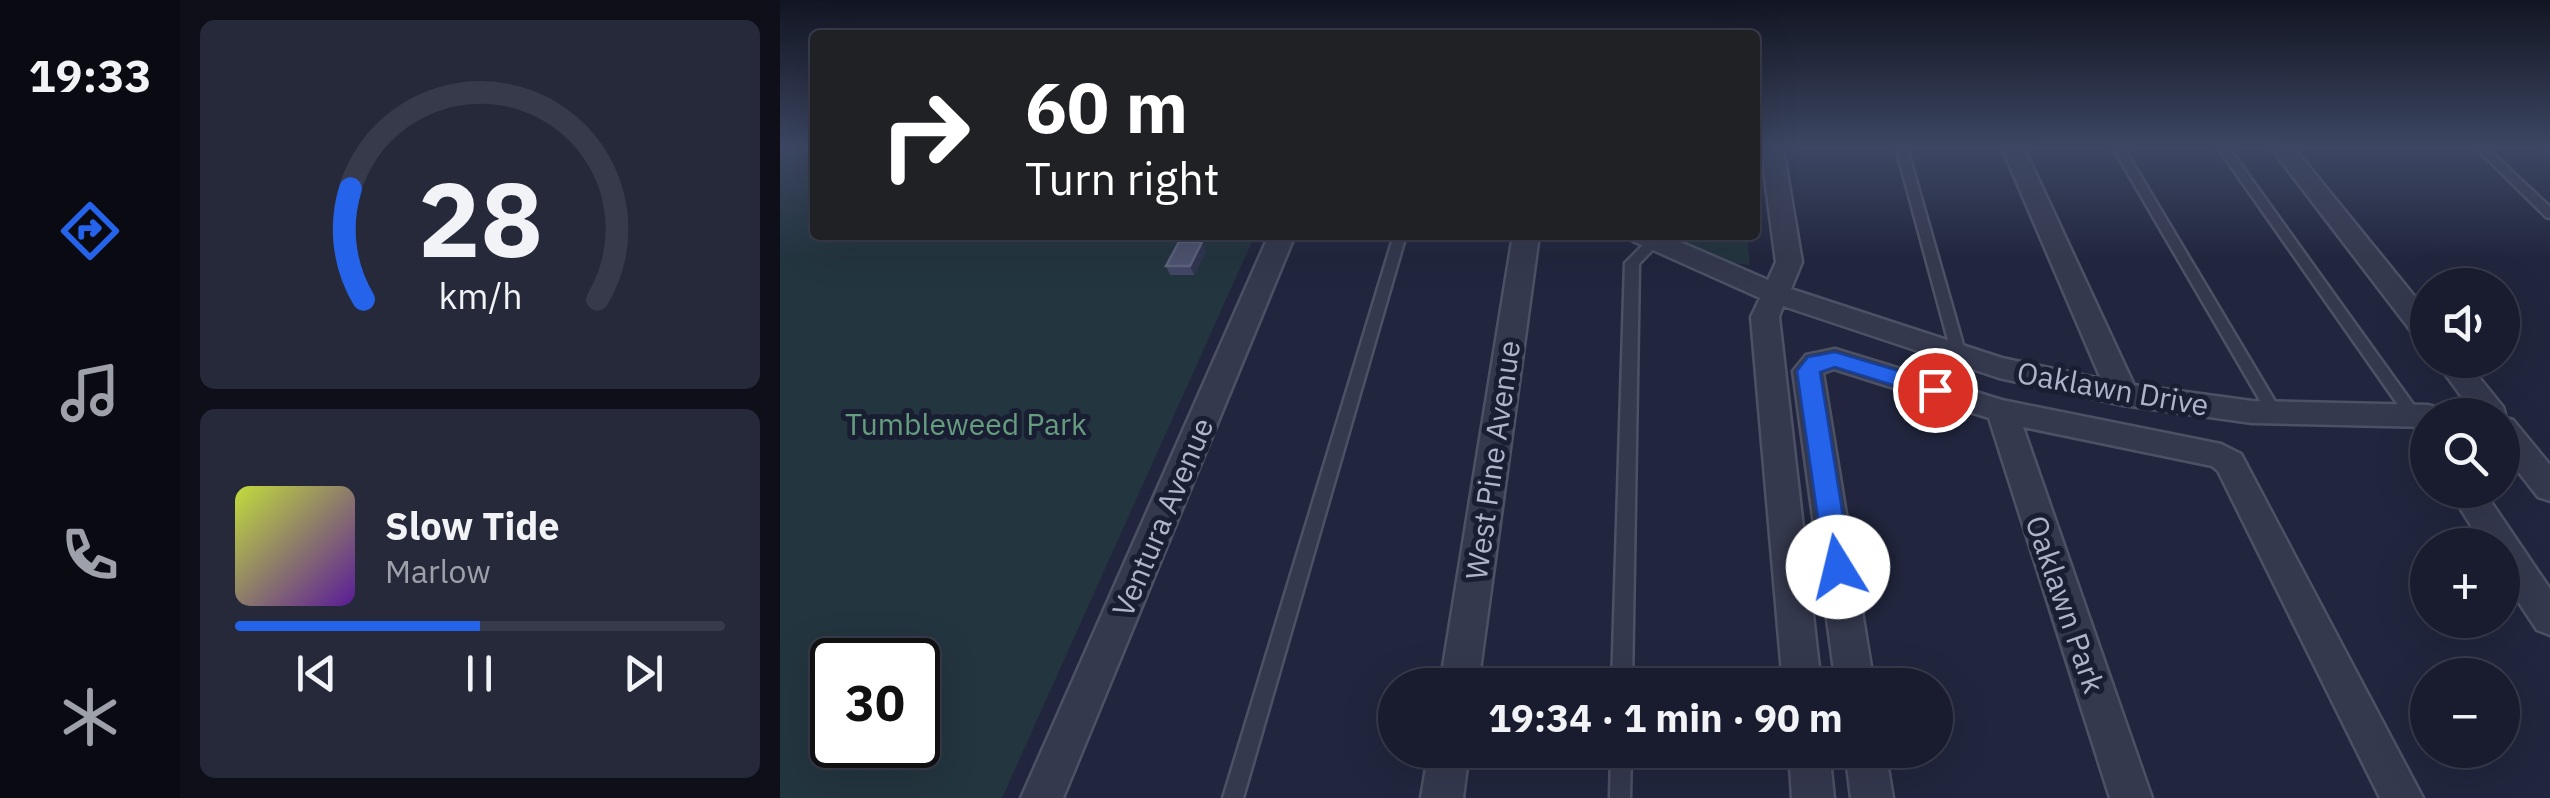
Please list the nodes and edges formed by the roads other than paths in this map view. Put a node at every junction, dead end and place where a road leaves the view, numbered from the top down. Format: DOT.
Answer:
graph roads {
  1 [pos="1778,185"];
  2 [pos="1911,185"];
  3 [pos="2030,185"];
  4 [pos="2140,185"];
  5 [pos="2250,185"];
  6 [pos="2311,185"];
  7 [pos="2520,185"];
  8 [pos="2550,214"];
  9 [pos="1280,240"];
  10 [pos="1399,240"];
  11 [pos="1525,240"];
  12 [pos="1647,240"];
  13 [pos="1653,240"];
  14 [pos="1773,293"];
  15 [pos="2410,310"];
  16 [pos="1958,355"];
  17 [pos="2123,394"];
  18 [pos="2410,402"];
  19 [pos="2002,410"];
  20 [pos="2274,412"];
  21 [pos="2410,415"];
  22 [pos="2520,454"];
  23 [pos="2550,488"];
  24 [pos="2520,573"];
  25 [pos="2550,619"];
  26 [pos="1462,668"];
  27 [pos="1622,668"];
  28 [pos="1800,668"];
  29 [pos="1852,668"];
  30 [pos="1446,768"];
  31 [pos="1621,768"];
  32 [pos="1810,768"];
  33 [pos="1868,768"];
  34 [pos="1042,798"];
  35 [pos="1233,798"];
  36 [pos="1442,798"];
  37 [pos="1620,798"];
  38 [pos="1813,798"];
  39 [pos="1872,798"];
  40 [pos="2131,798"];
  41 [pos="2402,798"];
  1 -- 14 [label="street"];
  2 -- 16 [label="lane"];
  3 -- 17 [label="street"];
  4 -- 20 [label="lane"];
  5 -- 18 [label="lane"];
  6 -- 15 [label="street"];
  7 -- 8 [label="lane"];
  9 -- 34 [label="street, Ventura Avenue"];
  10 -- 35 [label="lane"];
  11 -- 26 [label="street, West Pine Avenue"];
  12 -- 27 [label="lane"];
  13 -- 14 [label="street, Oaklawn Drive"];
  14 -- 16 [label="street, Oaklawn Drive"];
  14 -- 28 [label="street"];
  16 -- 17 [label="street, Oaklawn Drive"];
  17 -- 20 [label="street, Oaklawn Drive"];
  19 -- 29 [label="street"];
  19 -- 40 [label="street, Oaklawn Park"];
  19 -- 41 [label="street"];
  20 -- 21 [label="street, Oaklawn Drive"];
  22 -- 23 [label="street"];
  24 -- 25 [label="street"];
  30 -- 36 [label="street"];
  31 -- 37 [label="lane"];
  32 -- 38 [label="street"];
  33 -- 39 [label="street"];
}
